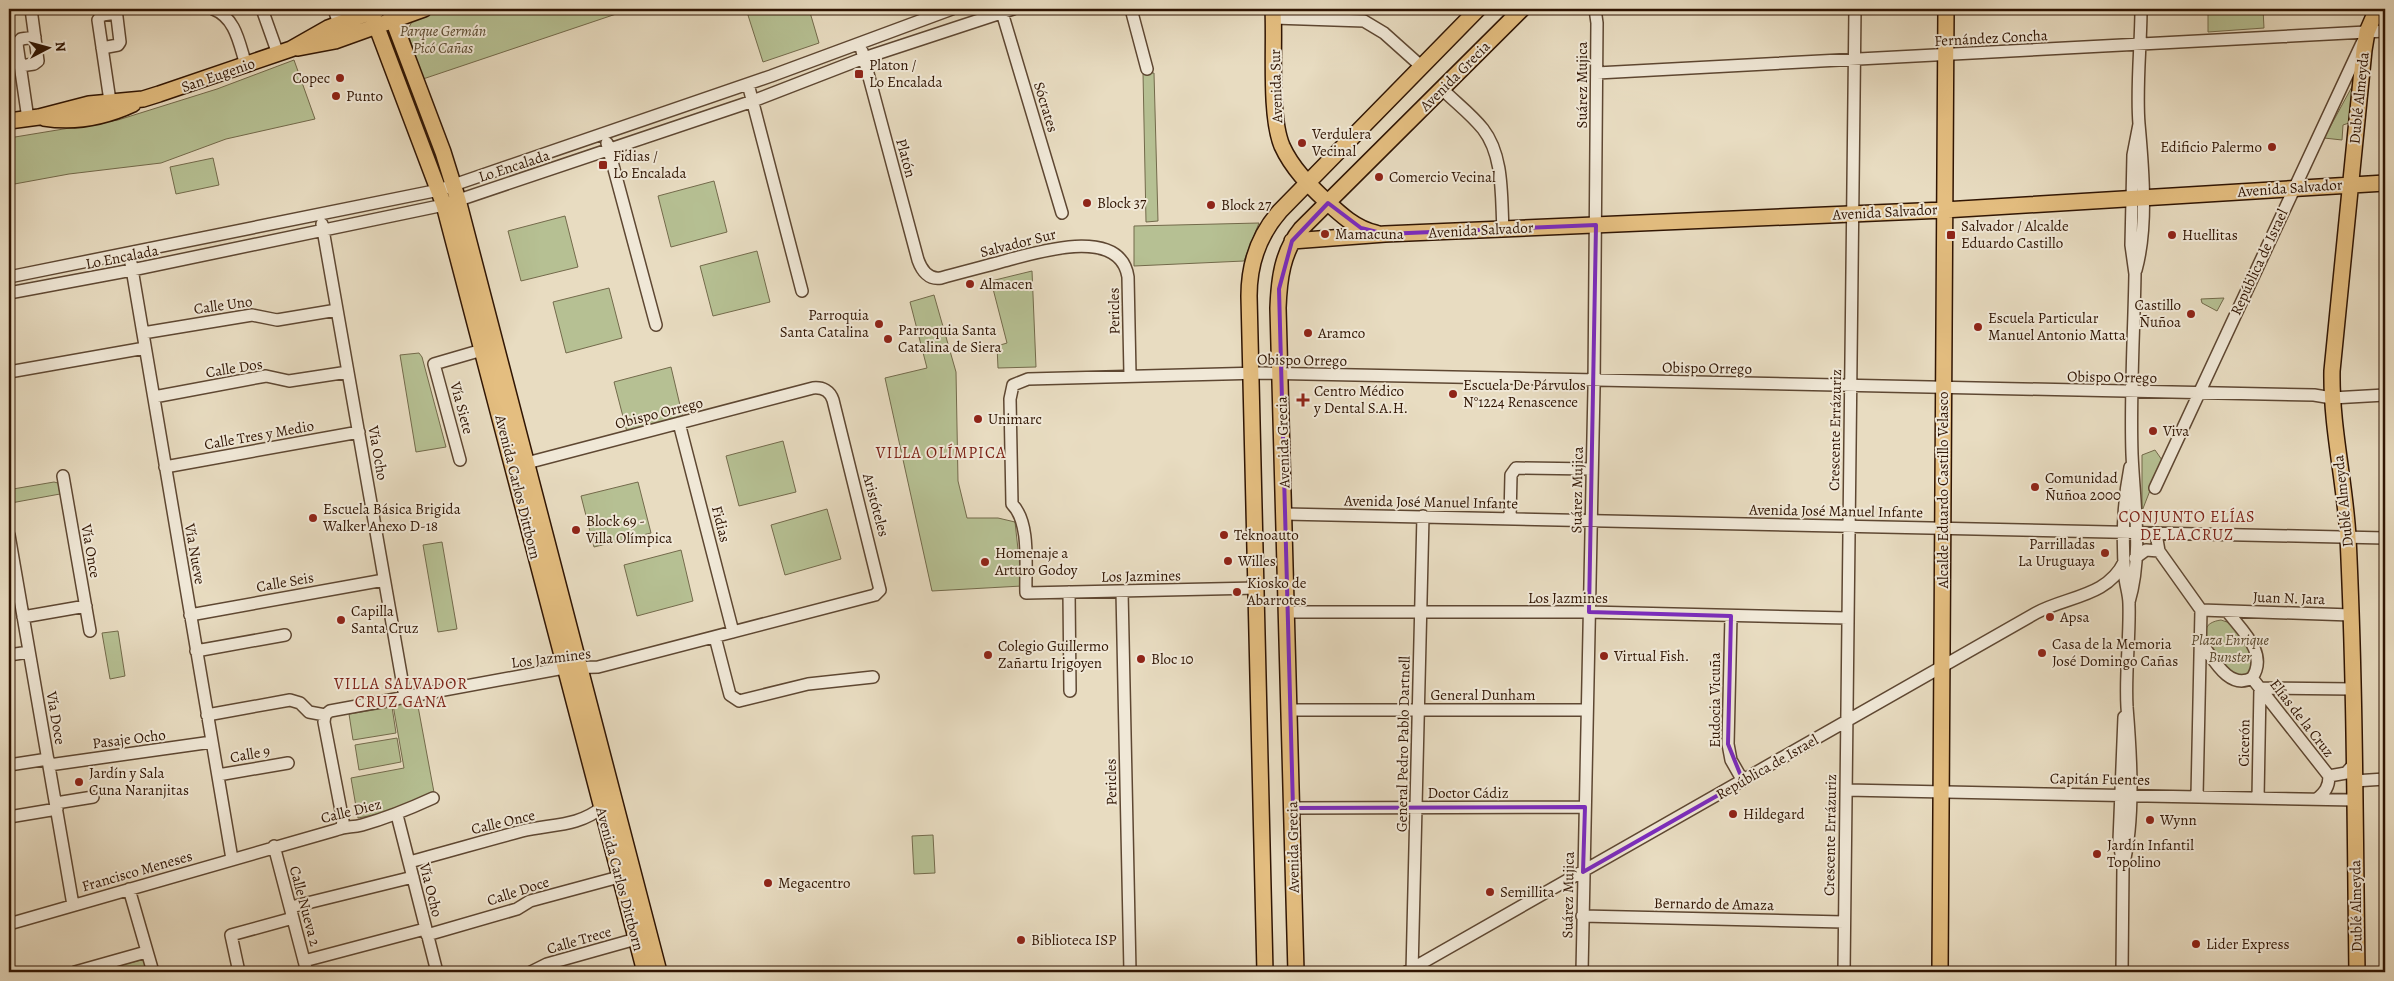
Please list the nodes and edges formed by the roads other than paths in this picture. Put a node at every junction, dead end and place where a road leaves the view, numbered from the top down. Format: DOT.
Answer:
graph roads {
  1 [pos="31,9"];
  2 [pos="213,9"];
  3 [pos="262,9"];
  4 [pos="334,9"];
  5 [pos="424,9"];
  6 [pos="952,9"];
  7 [pos="1130,9"];
  8 [pos="1478,9"];
  9 [pos="1522,9"];
  10 [pos="1595,9"];
  11 [pos="1855,9"];
  12 [pos="1946,9"];
  13 [pos="2141,9"];
  14 [pos="2376,9"];
  15 [pos="1005,10"];
  16 [pos="116,11"];
  17 [pos="1273,13"];
  18 [pos="374,14"];
  19 [pos="392,14"];
  20 [pos="339,24"];
  21 [pos="2385,31"];
  22 [pos="2367,32"];
  23 [pos="36,37"];
  24 [pos="859,42"];
  25 [pos="2141,45"];
  26 [pos="102,48"];
  27 [pos="285,51"];
  28 [pos="1945,56"];
  29 [pos="864,58"];
  30 [pos="1854,60"];
  31 [pos="246,65"];
  32 [pos="20,66"];
  33 [pos="1422,67"];
  34 [pos="1147,69"];
  35 [pos="1598,73"];
  36 [pos="748,84"];
  37 [pos="1442,89"];
  38 [pos="143,99"];
  39 [pos="110,101"];
  40 [pos="753,101"];
  41 [pos="33,118"];
  42 [pos="9,121"];
  43 [pos="605,134"];
  44 [pos="610,150"];
  45 [pos="490,173"];
  46 [pos="2385,182"];
  47 [pos="1309,184"];
  48 [pos="2350,185"];
  49 [pos="495,188"];
  50 [pos="2293,188"];
  51 [pos="449,195"];
  52 [pos="404,198"];
  53 [pos="2137,198"];
  54 [pos="1328,203"];
  55 [pos="1944,210"];
  56 [pos="1062,213"];
  57 [pos="407,214"];
  58 [pos="1852,214"];
  59 [pos="321,215"];
  60 [pos="1596,225"];
  61 [pos="1503,229"];
  62 [pos="323,231"];
  63 [pos="1385,234"];
  64 [pos="1292,241"];
  65 [pos="1112,253"];
  66 [pos="129,254"];
  67 [pos="132,270"];
  68 [pos="9,277"];
  69 [pos="932,278"];
  70 [pos="802,291"];
  71 [pos="9,293"];
  72 [pos="337,310"];
  73 [pos="656,325"];
  74 [pos="143,333"];
  75 [pos="145,348"];
  76 [pos="482,350"];
  77 [pos="9,372"];
  78 [pos="348,372"];
  79 [pos="1252,374"];
  80 [pos="1280,374"];
  81 [pos="1130,375"];
  82 [pos="1594,380"];
  83 [pos="1850,386"];
  84 [pos="1943,387"];
  85 [pos="813,388"];
  86 [pos="2133,392"];
  87 [pos="2197,394"];
  88 [pos="2385,395"];
  89 [pos="154,397"];
  90 [pos="2332,398"];
  91 [pos="679,423"];
  92 [pos="359,432"];
  93 [pos="460,460"];
  94 [pos="527,462"];
  95 [pos="166,466"];
  96 [pos="512,466"];
  97 [pos="1592,468"];
  98 [pos="63,476"];
  99 [pos="2155,488"];
  100 [pos="1285,514"];
  101 [pos="1423,516"];
  102 [pos="1510,518"];
  103 [pos="1591,520"];
  104 [pos="1849,527"];
  105 [pos="1942,529"];
  106 [pos="2130,533"];
  107 [pos="2156,534"];
  108 [pos="9,535"];
  109 [pos="2348,538"];
  110 [pos="2385,538"];
  111 [pos="2159,552"];
  112 [pos="2130,560"];
  113 [pos="384,580"];
  114 [pos="881,584"];
  115 [pos="1257,588"];
  116 [pos="1122,591"];
  117 [pos="1070,592"];
  118 [pos="1026,594"];
  119 [pos="86,606"];
  120 [pos="2201,610"];
  121 [pos="2227,611"];
  122 [pos="1288,612"];
  123 [pos="1421,612"];
  124 [pos="1588,612"];
  125 [pos="190,614"];
  126 [pos="2351,614"];
  127 [pos="1731,616"];
  128 [pos="23,617"];
  129 [pos="1848,618"];
  130 [pos="90,631"];
  131 [pos="733,632"];
  132 [pos="285,635"];
  133 [pos="716,637"];
  134 [pos="2200,640"];
  135 [pos="196,650"];
  136 [pos="29,652"];
  137 [pos="9,655"];
  138 [pos="580,667"];
  139 [pos="564,668"];
  140 [pos="1942,668"];
  141 [pos="874,677"];
  142 [pos="2252,678"];
  143 [pos="2260,688"];
  144 [pos="2352,689"];
  145 [pos="1070,691"];
  146 [pos="405,697"];
  147 [pos="1290,710"];
  148 [pos="1419,710"];
  149 [pos="1587,710"];
  150 [pos="207,715"];
  151 [pos="325,715"];
  152 [pos="1846,722"];
  153 [pos="212,742"];
  154 [pos="48,762"];
  155 [pos="288,762"];
  156 [pos="2354,764"];
  157 [pos="9,765"];
  158 [pos="218,775"];
  159 [pos="2329,776"];
  160 [pos="2385,779"];
  161 [pos="2354,780"];
  162 [pos="1743,781"];
  163 [pos="1846,790"];
  164 [pos="1941,791"];
  165 [pos="2125,794"];
  166 [pos="2197,796"];
  167 [pos="93,797"];
  168 [pos="433,798"];
  169 [pos="2258,798"];
  170 [pos="2317,799"];
  171 [pos="2355,800"];
  172 [pos="56,806"];
  173 [pos="1584,807"];
  174 [pos="602,808"];
  175 [pos="1292,808"];
  176 [pos="1418,808"];
  177 [pos="397,815"];
  178 [pos="9,817"];
  179 [pos="342,826"];
  180 [pos="274,846"];
  181 [pos="232,859"];
  182 [pos="409,862"];
  183 [pos="1583,872"];
  184 [pos="413,877"];
  185 [pos="619,877"];
  186 [pos="129,889"];
  187 [pos="73,905"];
  188 [pos="292,912"];
  189 [pos="1582,916"];
  190 [pos="1844,922"];
  191 [pos="9,924"];
  192 [pos="426,932"];
  193 [pos="636,939"];
  194 [pos="146,952"];
  195 [pos="306,967"];
  196 [pos="1410,971"];
  197 [pos="75,972"];
  198 [pos="152,972"];
  199 [pos="239,972"];
  200 [pos="437,972"];
  201 [pos="531,972"];
  202 [pos="645,972"];
  203 [pos="659,972"];
  204 [pos="1130,972"];
  205 [pos="1265,972"];
  206 [pos="1296,972"];
  207 [pos="1582,972"];
  208 [pos="1844,972"];
  209 [pos="1940,972"];
  210 [pos="2122,972"];
  211 [pos="2357,972"];
  1 -- 23 [label="street"];
  2 -- 31 [label="street"];
  3 -- 27 [label="street"];
  4 -- 20 [label="street"];
  5 -- 19 [label="main road, San Eugenio"];
  6 -- 24 [label="street, Lo Encalada"];
  7 -- 34 [label="street"];
  8 -- 33 [label="main road, Avenida Grecia"];
  9 -- 37 [label="main road, Avenida Grecia"];
  10 -- 35 [label="street, Suárez Mujica"];
  11 -- 30 [label="street, Crescente Errázuriz"];
  12 -- 28 [label="main road, Alcalde Eduardo Castillo Velasco"];
  13 -- 25 [label="street"];
  14 -- 22 [label="main road, República de Israel"];
  15 -- 29 [label="street, Lo Encalada"];
  15 -- 56 [label="street, Sócrates"];
  16 -- 26 [label="street"];
  16 -- 26 [label="street"];
  17 -- 33 [label="street"];
  17 -- 47 [label="main road, Avenida Sur"];
  18 -- 19 [label="main road, San Eugenio"];
  18 -- 20 [label="main road, San Eugenio"];
  18 -- 27 [label="main road, San Eugenio"];
  18 -- 51 [label="main road, Avenida Carlos Dittborn"];
  19 -- 51 [label="main road, Avenida Carlos Dittborn"];
  20 -- 27 [label="main road, San Eugenio"];
  21 -- 22 [label="street, Fernández Concha"];
  22 -- 25 [label="street, Fernández Concha"];
  22 -- 48 [label="main road, Dublé Almeyda"];
  22 -- 50 [label="street, República de Israel"];
  23 -- 32 [label="street"];
  23 -- 32 [label="street"];
  24 -- 29 [label="street, Platón"];
  24 -- 36 [label="street, Lo Encalada"];
  25 -- 28 [label="street, Fernández Concha"];
  25 -- 53 [label="street"];
  26 -- 39 [label="street"];
  27 -- 31 [label="main road, San Eugenio"];
  28 -- 30 [label="street, Fernández Concha"];
  28 -- 55 [label="main road, Alcalde Eduardo Castillo Velasco"];
  29 -- 40 [label="street, Lo Encalada"];
  29 -- 69 [label="street, Platón"];
  30 -- 35 [label="street, Fernández Concha"];
  30 -- 58 [label="street, Crescente Errázuriz"];
  31 -- 38 [label="main road, San Eugenio"];
  32 -- 41 [label="street"];
  33 -- 47 [label="main road, Avenida Grecia"];
  35 -- 60 [label="street, Suárez Mujica"];
  36 -- 40 [label="street"];
  36 -- 43 [label="street, Lo Encalada"];
  37 -- 54 [label="main road, Avenida Grecia"];
  37 -- 61 [label="street"];
  38 -- 39 [label="main road, San Eugenio"];
  38 -- 41 [label="main road, San Eugenio"];
  39 -- 41 [label="main road, San Eugenio"];
  40 -- 44 [label="street, Lo Encalada"];
  40 -- 70 [label="street"];
  41 -- 42 [label="main road, San Eugenio"];
  43 -- 44 [label="street"];
  43 -- 45 [label="street, Lo Encalada"];
  44 -- 49 [label="street, Lo Encalada"];
  44 -- 73 [label="street"];
  45 -- 49 [label="street"];
  45 -- 51 [label="street, Lo Encalada"];
  46 -- 48 [label="main road, Avenida Salvador"];
  47 -- 54 [label="main road, Avenida Salvador"];
  47 -- 79 [label="main road, Avenida Grecia"];
  48 -- 50 [label="main road, Avenida Salvador"];
  48 -- 90 [label="main road, Dublé Almeyda"];
  49 -- 51 [label="street, Lo Encalada"];
  50 -- 53 [label="main road, Avenida Salvador"];
  50 -- 87 [label="street, República de Israel"];
  51 -- 52 [label="street, Lo Encalada"];
  51 -- 57 [label="street, Lo Encalada"];
  51 -- 76 [label="main road, Avenida Carlos Dittborn"];
  51 -- 94 [label="main road, Avenida Carlos Dittborn"];
  52 -- 57 [label="street"];
  52 -- 59 [label="street, Lo Encalada"];
  53 -- 55 [label="main road, Avenida Salvador"];
  53 -- 86 [label="street"];
  54 -- 63 [label="main road, Avenida Salvador"];
  54 -- 64 [label="main road, Avenida Grecia"];
  55 -- 58 [label="main road, Avenida Salvador"];
  55 -- 84 [label="main road, Alcalde Eduardo Castillo Velasco"];
  57 -- 62 [label="street, Lo Encalada"];
  58 -- 60 [label="main road, Avenida Salvador"];
  58 -- 83 [label="street, Crescente Errázuriz"];
  59 -- 62 [label="street, Vía Ocho"];
  59 -- 66 [label="street, Lo Encalada"];
  60 -- 61 [label="main road, Avenida Salvador"];
  60 -- 82 [label="street, Suárez Mujica"];
  61 -- 63 [label="main road, Avenida Salvador"];
  62 -- 67 [label="street, Lo Encalada"];
  62 -- 72 [label="street, Vía Ocho"];
  63 -- 64 [label="main road, Avenida Salvador"];
  64 -- 80 [label="main road, Avenida Grecia"];
  65 -- 69 [label="street, Salvador Sur"];
  65 -- 81 [label="street, Pericles"];
  66 -- 67 [label="street, Vía Nueve"];
  66 -- 68 [label="street, Lo Encalada"];
  67 -- 71 [label="street, Lo Encalada"];
  67 -- 74 [label="street, Vía Nueve"];
  72 -- 74 [label="street, Calle Uno"];
  72 -- 78 [label="street, Vía Ocho"];
  74 -- 75 [label="street, Vía Nueve"];
  75 -- 77 [label="street"];
  75 -- 89 [label="street, Vía Nueve"];
  76 -- 93 [label="street, Vía Siete"];
  76 -- 96 [label="main road, Avenida Carlos Dittborn"];
  78 -- 89 [label="street, Calle Dos"];
  78 -- 92 [label="street, Vía Ocho"];
  79 -- 80 [label="street, Obispo Orrego"];
  79 -- 81 [label="street, Obispo Orrego"];
  79 -- 115 [label="main road, Avenida Grecia"];
  80 -- 82 [label="street, Obispo Orrego"];
  80 -- 100 [label="main road, Avenida Grecia"];
  81 -- 118 [label="street, Obispo Orrego"];
  82 -- 83 [label="street, Obispo Orrego"];
  82 -- 97 [label="street, Suárez Mujica"];
  83 -- 84 [label="street, Obispo Orrego"];
  83 -- 104 [label="street, Crescente Errázuriz"];
  84 -- 86 [label="street, Obispo Orrego"];
  84 -- 105 [label="main road, Alcalde Eduardo Castillo Velasco"];
  85 -- 91 [label="street, Obispo Orrego"];
  85 -- 114 [label="street, Aristóteles"];
  86 -- 87 [label="street, Obispo Orrego"];
  86 -- 106 [label="street"];
  87 -- 90 [label="street, Obispo Orrego"];
  87 -- 99 [label="street, República de Israel"];
  88 -- 90 [label="street, Obispo Orrego"];
  89 -- 95 [label="street, Vía Nueve"];
  90 -- 109 [label="main road, Dublé Almeyda"];
  91 -- 94 [label="street, Obispo Orrego"];
  91 -- 131 [label="street, Fidias"];
  92 -- 95 [label="street, Calle Tres y Medio"];
  92 -- 113 [label="street, Vía Ocho"];
  94 -- 96 [label="street, Obispo Orrego"];
  94 -- 138 [label="main road, Avenida Carlos Dittborn"];
  95 -- 125 [label="street, Vía Nueve"];
  96 -- 139 [label="main road, Avenida Carlos Dittborn"];
  97 -- 102 [label="street"];
  97 -- 103 [label="street, Suárez Mujica"];
  98 -- 119 [label="street, Vía Once"];
  100 -- 101 [label="street, Avenida José Manuel Infante"];
  100 -- 122 [label="main road, Avenida Grecia"];
  101 -- 102 [label="street, Avenida José Manuel Infante"];
  101 -- 123 [label="street, General Pedro Pablo Dartnell"];
  102 -- 103 [label="street, Avenida José Manuel Infante"];
  103 -- 104 [label="street, Avenida José Manuel Infante"];
  103 -- 124 [label="street, Suárez Mujica"];
  104 -- 105 [label="street, Avenida José Manuel Infante"];
  104 -- 129 [label="street, Crescente Errázuriz"];
  105 -- 106 [label="street, Avenida José Manuel Infante"];
  105 -- 140 [label="main road, Alcalde Eduardo Castillo Velasco"];
  106 -- 107 [label="street, Avenida José Manuel Infante"];
  106 -- 112 [label="street"];
  107 -- 109 [label="street, Avenida José Manuel Infante"];
  107 -- 111 [label="street"];
  108 -- 128 [label="street, Vía Doce"];
  109 -- 110 [label="street, Avenida José Manuel Infante"];
  109 -- 126 [label="main road, Dublé Almeyda"];
  111 -- 112 [label="street"];
  111 -- 120 [label="street"];
  112 -- 140 [label="street, República de Israel"];
  112 -- 165 [label="street"];
  113 -- 125 [label="street, Calle Seis"];
  113 -- 146 [label="street, Vía Ocho"];
  114 -- 131 [label="street, Los Jazmines"];
  115 -- 116 [label="street, Los Jazmines"];
  115 -- 205 [label="main road, Avenida Grecia"];
  116 -- 117 [label="street, Los Jazmines"];
  116 -- 204 [label="street, Pericles"];
  117 -- 118 [label="street, Los Jazmines"];
  117 -- 145 [label="street"];
  119 -- 128 [label="street"];
  119 -- 130 [label="street, Vía Once"];
  120 -- 121 [label="street"];
  120 -- 134 [label="street"];
  121 -- 126 [label="street, Juan N. Jara"];
  121 -- 142 [label="street, Elías de la Cruz"];
  122 -- 123 [label="street, Los Jazmines"];
  122 -- 147 [label="main road, Avenida Grecia"];
  123 -- 124 [label="street, Los Jazmines"];
  123 -- 148 [label="street, General Pedro Pablo Dartnell"];
  124 -- 127 [label="street, Los Jazmines"];
  124 -- 149 [label="street, Suárez Mujica"];
  125 -- 135 [label="street, Vía Nueve"];
  126 -- 144 [label="main road, Dublé Almeyda"];
  127 -- 129 [label="street, Los Jazmines"];
  127 -- 162 [label="street, Eudocia Vicuña"];
  128 -- 136 [label="street, Vía Doce"];
  129 -- 152 [label="street, Crescente Errázuriz"];
  131 -- 133 [label="street, Los Jazmines"];
  132 -- 135 [label="street"];
  133 -- 138 [label="street, Los Jazmines"];
  133 -- 141 [label="street"];
  134 -- 142 [label="street, Elías de la Cruz"];
  134 -- 166 [label="street"];
  135 -- 150 [label="street, Vía Nueve"];
  136 -- 137 [label="street"];
  136 -- 154 [label="street, Vía Doce"];
  138 -- 139 [label="street, Los Jazmines"];
  138 -- 203 [label="main road, Avenida Carlos Dittborn"];
  139 -- 146 [label="street, Los Jazmines"];
  139 -- 174 [label="main road, Avenida Carlos Dittborn"];
  140 -- 152 [label="street, República de Israel"];
  140 -- 164 [label="main road, Alcalde Eduardo Castillo Velasco"];
  142 -- 143 [label="street, Elías de la Cruz"];
  143 -- 144 [label="street"];
  143 -- 159 [label="street, Elías de la Cruz"];
  143 -- 169 [label="street, Cicerón"];
  144 -- 156 [label="main road, Dublé Almeyda"];
  146 -- 151 [label="street, Los Jazmines"];
  147 -- 148 [label="street, General Dunham"];
  147 -- 175 [label="main road, Avenida Grecia"];
  148 -- 149 [label="street, General Dunham"];
  148 -- 176 [label="street, General Pedro Pablo Dartnell"];
  149 -- 173 [label="street, Suárez Mujica"];
  150 -- 151 [label="street"];
  150 -- 153 [label="street, Vía Nueve"];
  151 -- 179 [label="street"];
  152 -- 162 [label="street, República de Israel"];
  152 -- 163 [label="street, Crescente Errázuriz"];
  153 -- 154 [label="street, Pasaje Ocho"];
  153 -- 158 [label="street, Vía Nueve"];
  154 -- 157 [label="street, Pasaje Ocho"];
  154 -- 172 [label="street, Vía Doce"];
  155 -- 158 [label="street, Calle 9"];
  156 -- 159 [label="street, Elías de la Cruz"];
  156 -- 161 [label="main road, Dublé Almeyda"];
  158 -- 181 [label="street, Vía Nueve"];
  159 -- 170 [label="street, Elías de la Cruz"];
  160 -- 161 [label="street"];
  161 -- 171 [label="main road, Dublé Almeyda"];
  162 -- 183 [label="street, República de Israel"];
  163 -- 164 [label="street, Capitán Fuentes"];
  163 -- 190 [label="street, Crescente Errázuriz"];
  164 -- 165 [label="street, Capitán Fuentes"];
  164 -- 209 [label="main road, Alcalde Eduardo Castillo Velasco"];
  165 -- 166 [label="street, Capitán Fuentes"];
  165 -- 210 [label="street"];
  166 -- 169 [label="street, Capitán Fuentes"];
  167 -- 172 [label="street"];
  168 -- 177 [label="street, Calle Diez"];
  169 -- 170 [label="street, Capitán Fuentes"];
  170 -- 171 [label="street, Capitán Fuentes"];
  171 -- 211 [label="main road, Dublé Almeyda"];
  172 -- 178 [label="street"];
  172 -- 187 [label="street, Vía Doce"];
  173 -- 176 [label="street, Doctor Cádiz"];
  173 -- 183 [label="street, Suárez Mujica"];
  174 -- 182 [label="street, Calle Once"];
  174 -- 185 [label="main road, Avenida Carlos Dittborn"];
  175 -- 176 [label="street, Doctor Cádiz"];
  175 -- 206 [label="main road, Avenida Grecia"];
  176 -- 196 [label="street, General Pedro Pablo Dartnell"];
  177 -- 179 [label="street, Calle Diez"];
  177 -- 182 [label="street, Vía Ocho"];
  179 -- 180 [label="street, Calle Diez"];
  180 -- 181 [label="street, Francisco Meneses"];
  180 -- 188 [label="street, Calle Nueva 2"];
  181 -- 186 [label="street, Francisco Meneses"];
  182 -- 184 [label="street, Vía Ocho"];
  183 -- 189 [label="street, Suárez Mujica"];
  183 -- 196 [label="street, República de Israel"];
  184 -- 188 [label="street"];
  184 -- 192 [label="street, Vía Ocho"];
  185 -- 192 [label="street, Calle Doce"];
  185 -- 193 [label="main road, Avenida Carlos Dittborn"];
  186 -- 187 [label="street, Francisco Meneses"];
  186 -- 194 [label="street"];
  187 -- 191 [label="street, Francisco Meneses"];
  188 -- 195 [label="street, Calle Nueva 2"];
  188 -- 199 [label="street"];
  189 -- 190 [label="street, Bernardo de Amaza"];
  189 -- 207 [label="street, Suárez Mujica"];
  190 -- 208 [label="street, Crescente Errázuriz"];
  192 -- 195 [label="street, Calle Doce"];
  192 -- 200 [label="street, Vía Ocho"];
  193 -- 201 [label="street, Calle Trece"];
  193 -- 202 [label="main road, Avenida Carlos Dittborn"];
  194 -- 197 [label="street"];
  194 -- 198 [label="street"];
}
